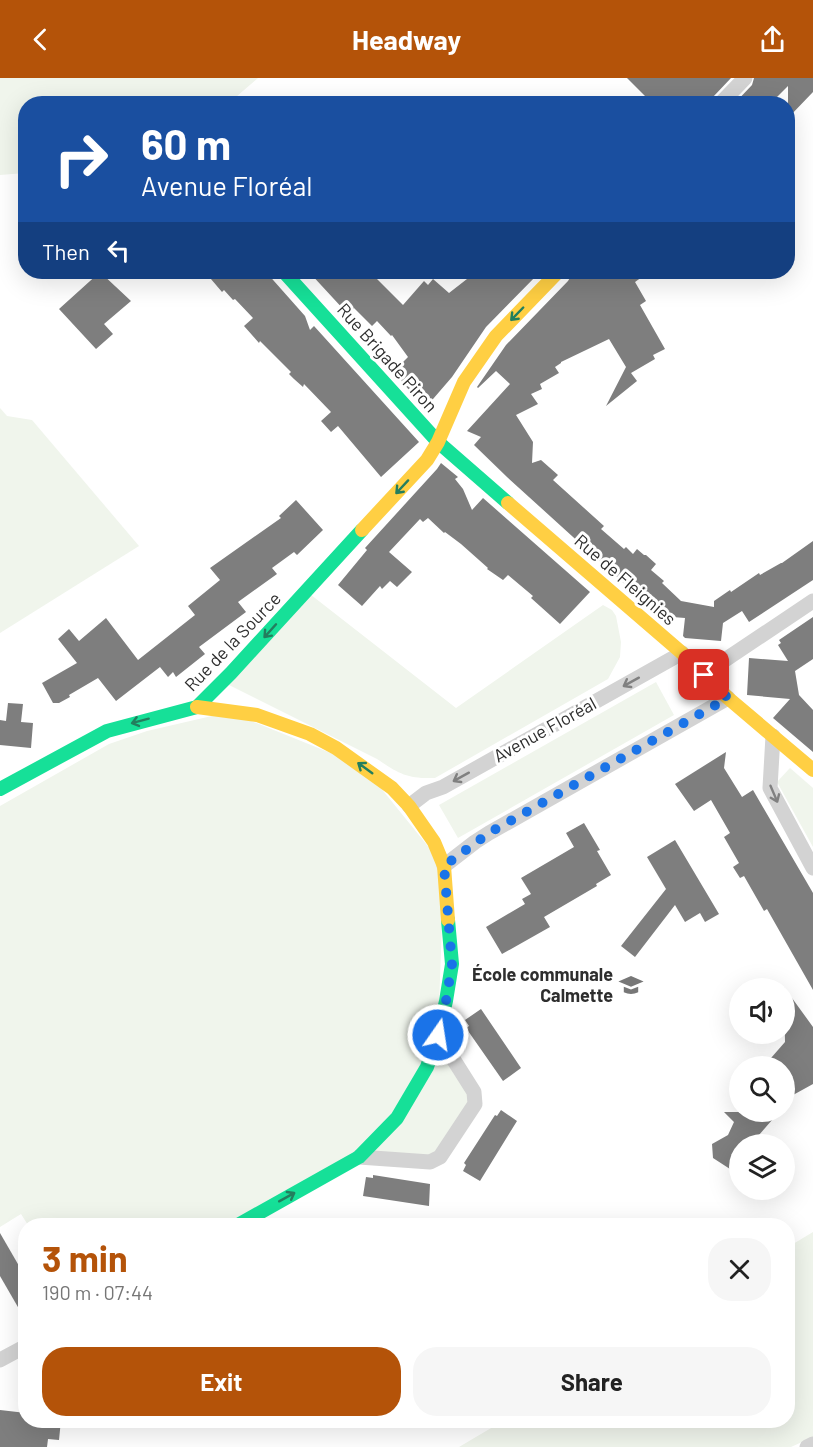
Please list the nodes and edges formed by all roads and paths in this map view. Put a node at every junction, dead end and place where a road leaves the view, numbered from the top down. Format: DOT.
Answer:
graph roads {
  1 [pos="745,78"];
  2 [pos="728,96"];
  3 [pos="291,279"];
  4 [pos="551,279"];
  5 [pos="438,442"];
  6 [pos="813,601"];
  7 [pos="682,653"];
  8 [pos="704,675"];
  9 [pos="728,698"];
  10 [pos="197,707"];
  11 [pos="773,736"];
  12 [pos="813,770"];
  13 [pos="0,789"];
  14 [pos="409,806"];
  15 [pos="444,866"];
  16 [pos="813,868"];
  17 [pos="438,1035"];
  18 [pos="358,1157"];
  19 [pos="250,1218"];
  20 [pos="18,1350"];
  21 [pos="0,1360"];
  22 [pos="813,1444"];
  23 [pos="807,1447"];
  1 -- 2 [label="street"];
  3 -- 5 [label="street, Rue Brigade Piron"];
  4 -- 5 [label="street, Rue de la Source, one-way"];
  5 -- 7 [label="street, Rue de Fleignies"];
  5 -- 10 [label="street, Rue de la Source, one-way"];
  6 -- 8 [label="street"];
  7 -- 8 [label="street, Rue de Fleignies"];
  7 -- 14 [label="street, Avenue Floréal, one-way"];
  8 -- 9 [label="street, Rue de Fleignies"];
  9 -- 11 [label="street, Rue de Fleignies"];
  9 -- 15 [label="street"];
  10 -- 13 [label="street, Rue de la Source, one-way"];
  14 -- 10 [label="street, one-way"];
  11 -- 12 [label="street, Rue de Fleignies"];
  11 -- 16 [label="street, one-way"];
  14 -- 15 [label="street"];
  15 -- 17 [label="street"];
  17 -- 18 [label="street"];
  17 -- 18 [label="street"];
  19 -- 18 [label="street, one-way"];
  20 -- 21 [label="street"];
  22 -- 23 [label="street"];
}
